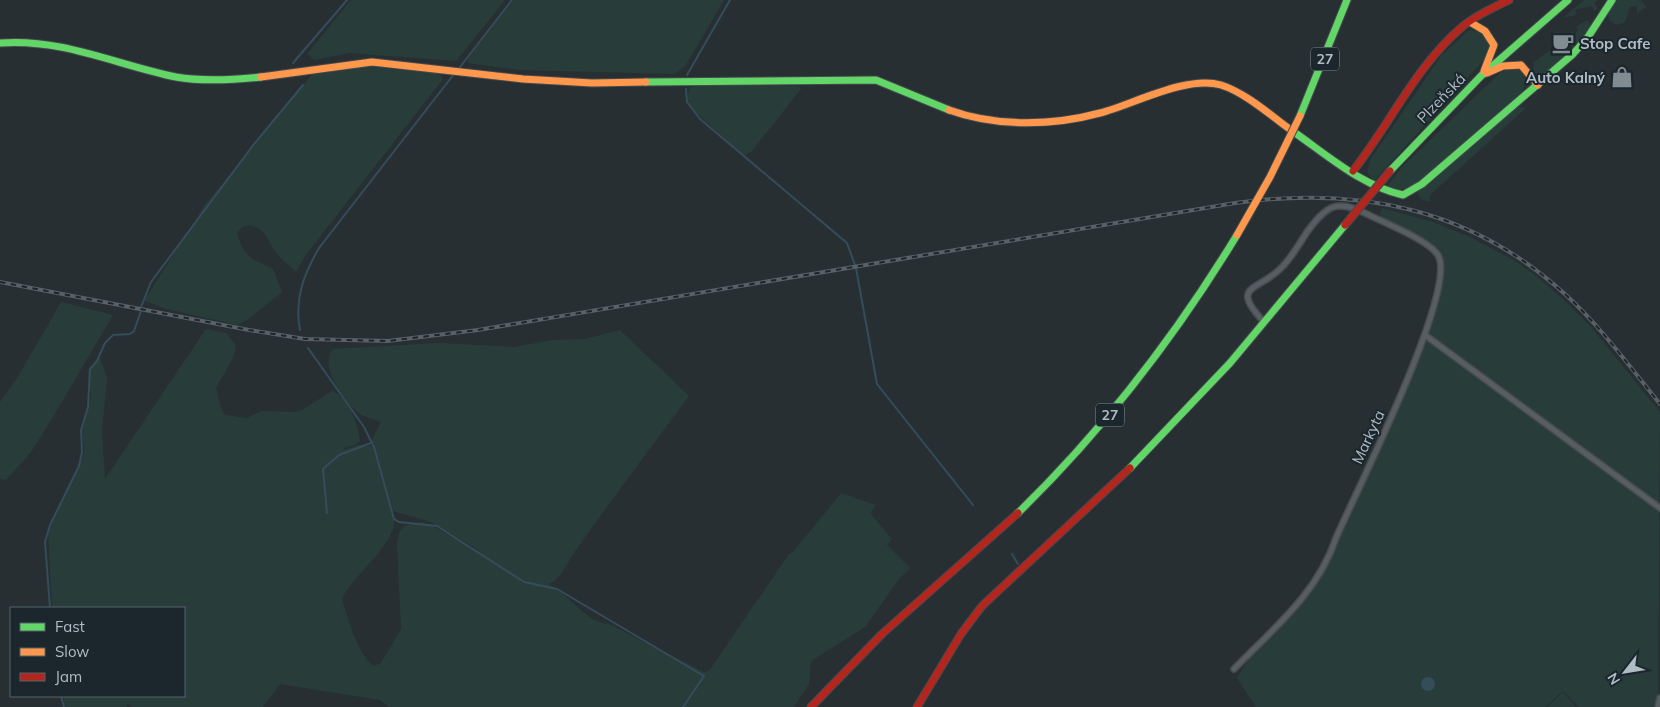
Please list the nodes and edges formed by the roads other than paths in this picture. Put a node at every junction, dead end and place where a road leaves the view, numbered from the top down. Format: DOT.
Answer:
graph roads {
  1 [pos="1347,0"];
  2 [pos="1509,0"];
  3 [pos="1568,0"];
  4 [pos="1612,0"];
  5 [pos="1470,22"];
  6 [pos="0,43"];
  7 [pos="1481,76"];
  8 [pos="1538,85"];
  9 [pos="1353,171"];
  10 [pos="1264,322"];
  11 [pos="1425,335"];
  12 [pos="1660,508"];
  13 [pos="1234,670"];
  14 [pos="1660,698"];
  15 [pos="811,707"];
  16 [pos="917,707"];
  17 [pos="1658,707"];
  1 -- 15 [label="main road, 27, bridge"];
  2 -- 5 [label="main road"];
  3 -- 7 [label="main road, Plzeňská"];
  4 -- 8 [label="main road"];
  5 -- 7 [label="main road"];
  5 -- 9 [label="main road"];
  6 -- 9 [label="main road"];
  7 -- 8 [label="main road"];
  7 -- 10 [label="main road, Plzeňská, bridge"];
  8 -- 9 [label="main road"];
  10 -- 11 [label="street, Markyta"];
  10 -- 16 [label="main road, Plzeňská"];
  11 -- 12 [label="street"];
  11 -- 13 [label="street, Markyta"];
  14 -- 17 [label="street"];
}
